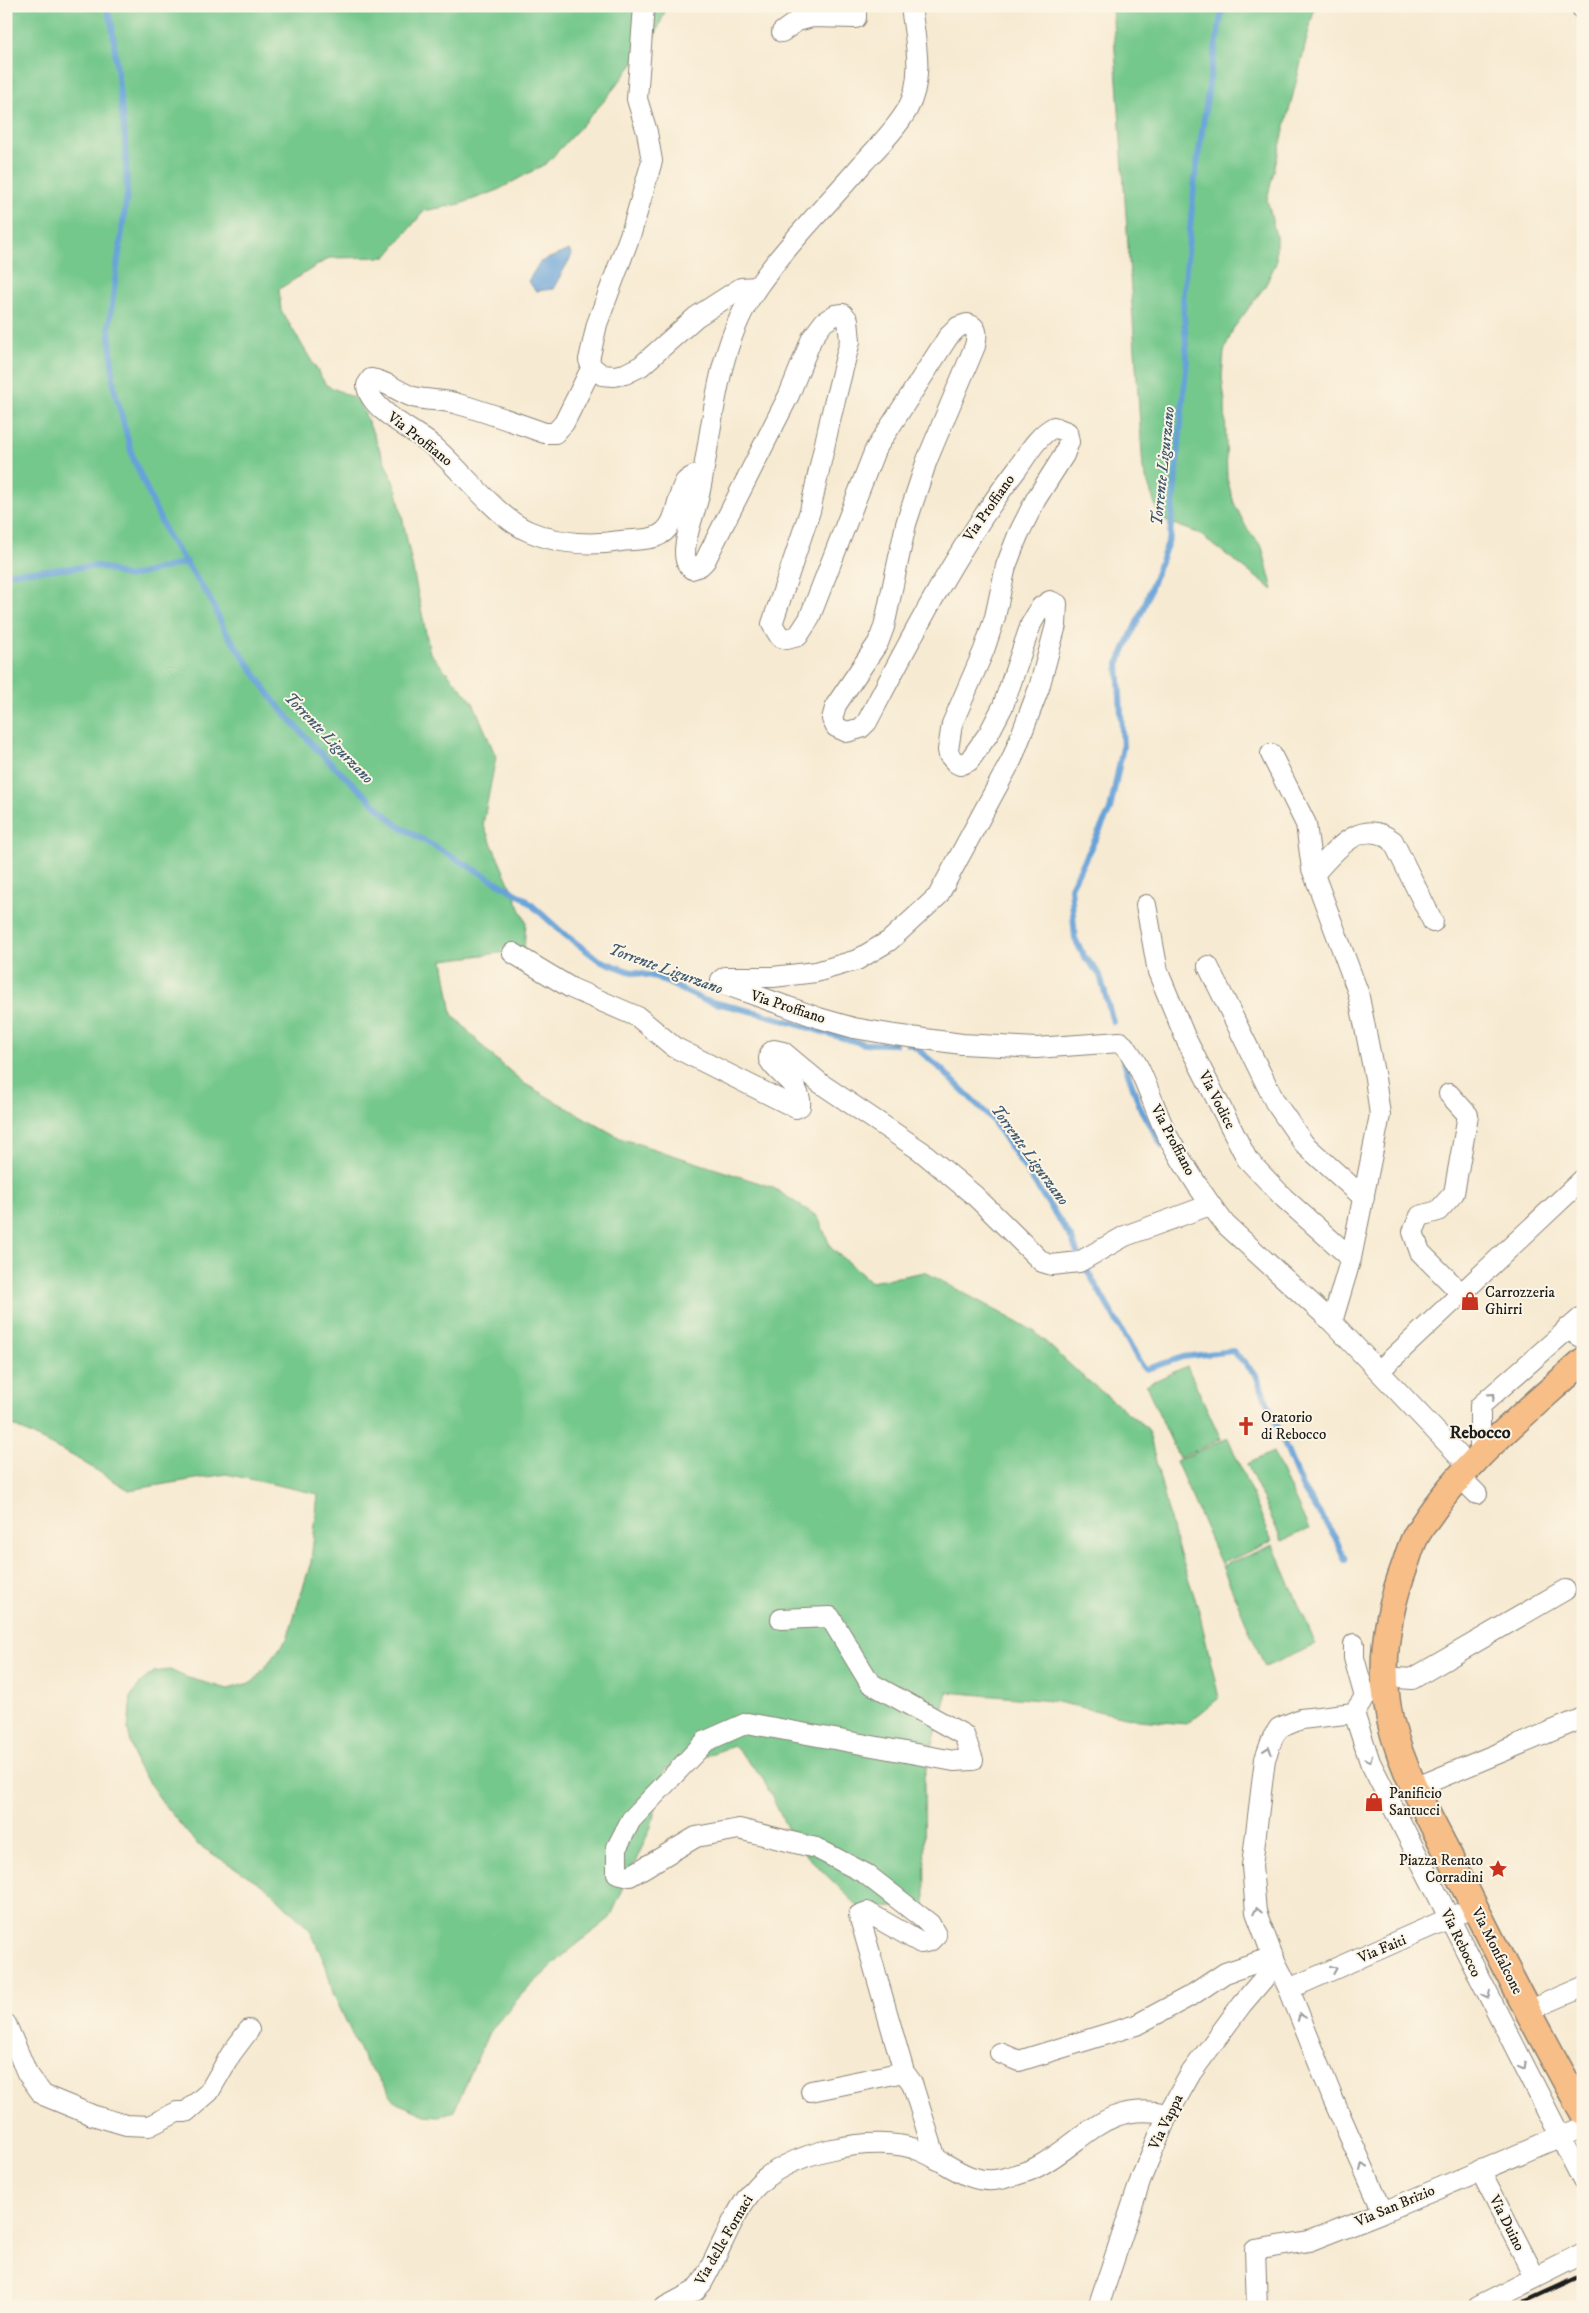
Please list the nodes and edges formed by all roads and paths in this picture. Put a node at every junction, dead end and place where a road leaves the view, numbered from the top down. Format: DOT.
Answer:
graph roads {
  1 [pos="644,6"];
  2 [pos="856,6"];
  3 [pos="911,6"];
  4 [pos="1582,6"];
  5 [pos="1583,10"];
  6 [pos="782,32"];
  7 [pos="757,287"];
  8 [pos="592,367"];
  9 [pos="702,474"];
  10 [pos="1271,754"];
  11 [pos="1314,874"];
  12 [pos="1146,905"];
  13 [pos="1433,922"];
  14 [pos="513,953"];
  15 [pos="1208,966"];
  16 [pos="1449,1094"];
  17 [pos="1583,1179"];
  18 [pos="1364,1198"];
  19 [pos="1210,1205"];
  20 [pos="1351,1258"];
  21 [pos="1461,1293"];
  22 [pos="1583,1316"];
  23 [pos="1332,1322"];
  24 [pos="1575,1334"];
  25 [pos="1583,1361"];
  26 [pos="1379,1371"];
  27 [pos="1471,1473"];
  28 [pos="1564,1590"];
  29 [pos="781,1620"];
  30 [pos="1354,1644"];
  31 [pos="1384,1677"];
  32 [pos="1354,1713"];
  33 [pos="1583,1718"];
  34 [pos="1415,1788"];
  35 [pos="1474,1906"];
  36 [pos="1450,1919"];
  37 [pos="1273,1957"];
  38 [pos="1583,1987"];
  39 [pos="1289,1989"];
  40 [pos="1527,2011"];
  41 [pos="6,2024"];
  42 [pos="249,2030"];
  43 [pos="1000,2053"];
  44 [pos="904,2072"];
  45 [pos="811,2090"];
  46 [pos="1583,2112"];
  47 [pos="1168,2114"];
  48 [pos="1583,2126"];
  49 [pos="1560,2136"];
  50 [pos="936,2158"];
  51 [pos="1480,2170"];
  52 [pos="1583,2181"];
  53 [pos="1383,2212"];
  54 [pos="1583,2254"];
  55 [pos="1535,2277"];
  56 [pos="665,2307"];
  57 [pos="1098,2307"];
  58 [pos="1257,2307"];
  59 [pos="1478,2307"];
  1 -- 8 [label="street, Via Proffiano"];
  2 -- 6 [label="street"];
  3 -- 7 [label="street, Via Proffiano"];
  4 -- 5 [label="street"];
  7 -- 8 [label="street"];
  7 -- 9 [label="street, Via Proffiano"];
  8 -- 9 [label="street, Via Proffiano"];
  9 -- 19 [label="street, Via Proffiano"];
  10 -- 11 [label="street"];
  11 -- 13 [label="street"];
  11 -- 18 [label="street"];
  12 -- 20 [label="street, Via Vodice"];
  14 -- 19 [label="street"];
  15 -- 18 [label="street"];
  16 -- 21 [label="street"];
  17 -- 21 [label="street"];
  18 -- 20 [label="street"];
  19 -- 23 [label="street, Via Proffiano"];
  20 -- 23 [label="street"];
  21 -- 26 [label="street"];
  22 -- 24 [label="street"];
  23 -- 26 [label="street, Via Proffiano"];
  27 -- 24 [label="street, one-way"];
  25 -- 27 [label="main road, Via Monfalcone"];
  26 -- 27 [label="street, Via Proffiano"];
  27 -- 31 [label="main road, Via Monfalcone"];
  28 -- 31 [label="street"];
  29 -- 44 [label="street"];
  30 -- 32 [label="street"];
  31 -- 34 [label="main road, Via Monfalcone"];
  32 -- 36 [label="street, Via Rebocco, one-way"];
  37 -- 32 [label="street, one-way"];
  33 -- 34 [label="street"];
  34 -- 35 [label="main road, Via Monfalcone"];
  35 -- 36 [label="street, Via Faiti"];
  35 -- 40 [label="main road, Via Monfalcone"];
  39 -- 36 [label="street, Via Faiti, one-way"];
  36 -- 49 [label="street, Via Rebocco, one-way"];
  37 -- 39 [label="street"];
  37 -- 43 [label="street"];
  37 -- 47 [label="street, Via Vappa"];
  38 -- 40 [label="street"];
  53 -- 39 [label="street, one-way"];
  40 -- 46 [label="main road, Via Monfalcone"];
  41 -- 42 [label="street"];
  44 -- 45 [label="street"];
  44 -- 50 [label="street"];
  47 -- 50 [label="street, Via delle Fornaci"];
  47 -- 57 [label="street, Via Vappa"];
  48 -- 49 [label="street, Via San Brizio"];
  49 -- 51 [label="street, Via San Brizio"];
  49 -- 52 [label="street, Via Rebocco"];
  50 -- 56 [label="street, Via delle Fornaci"];
  51 -- 53 [label="street, Via San Brizio"];
  51 -- 55 [label="street, Via Duino"];
  53 -- 58 [label="street, Via San Brizio"];
  54 -- 55 [label="street"];
  55 -- 59 [label="street"];
}
